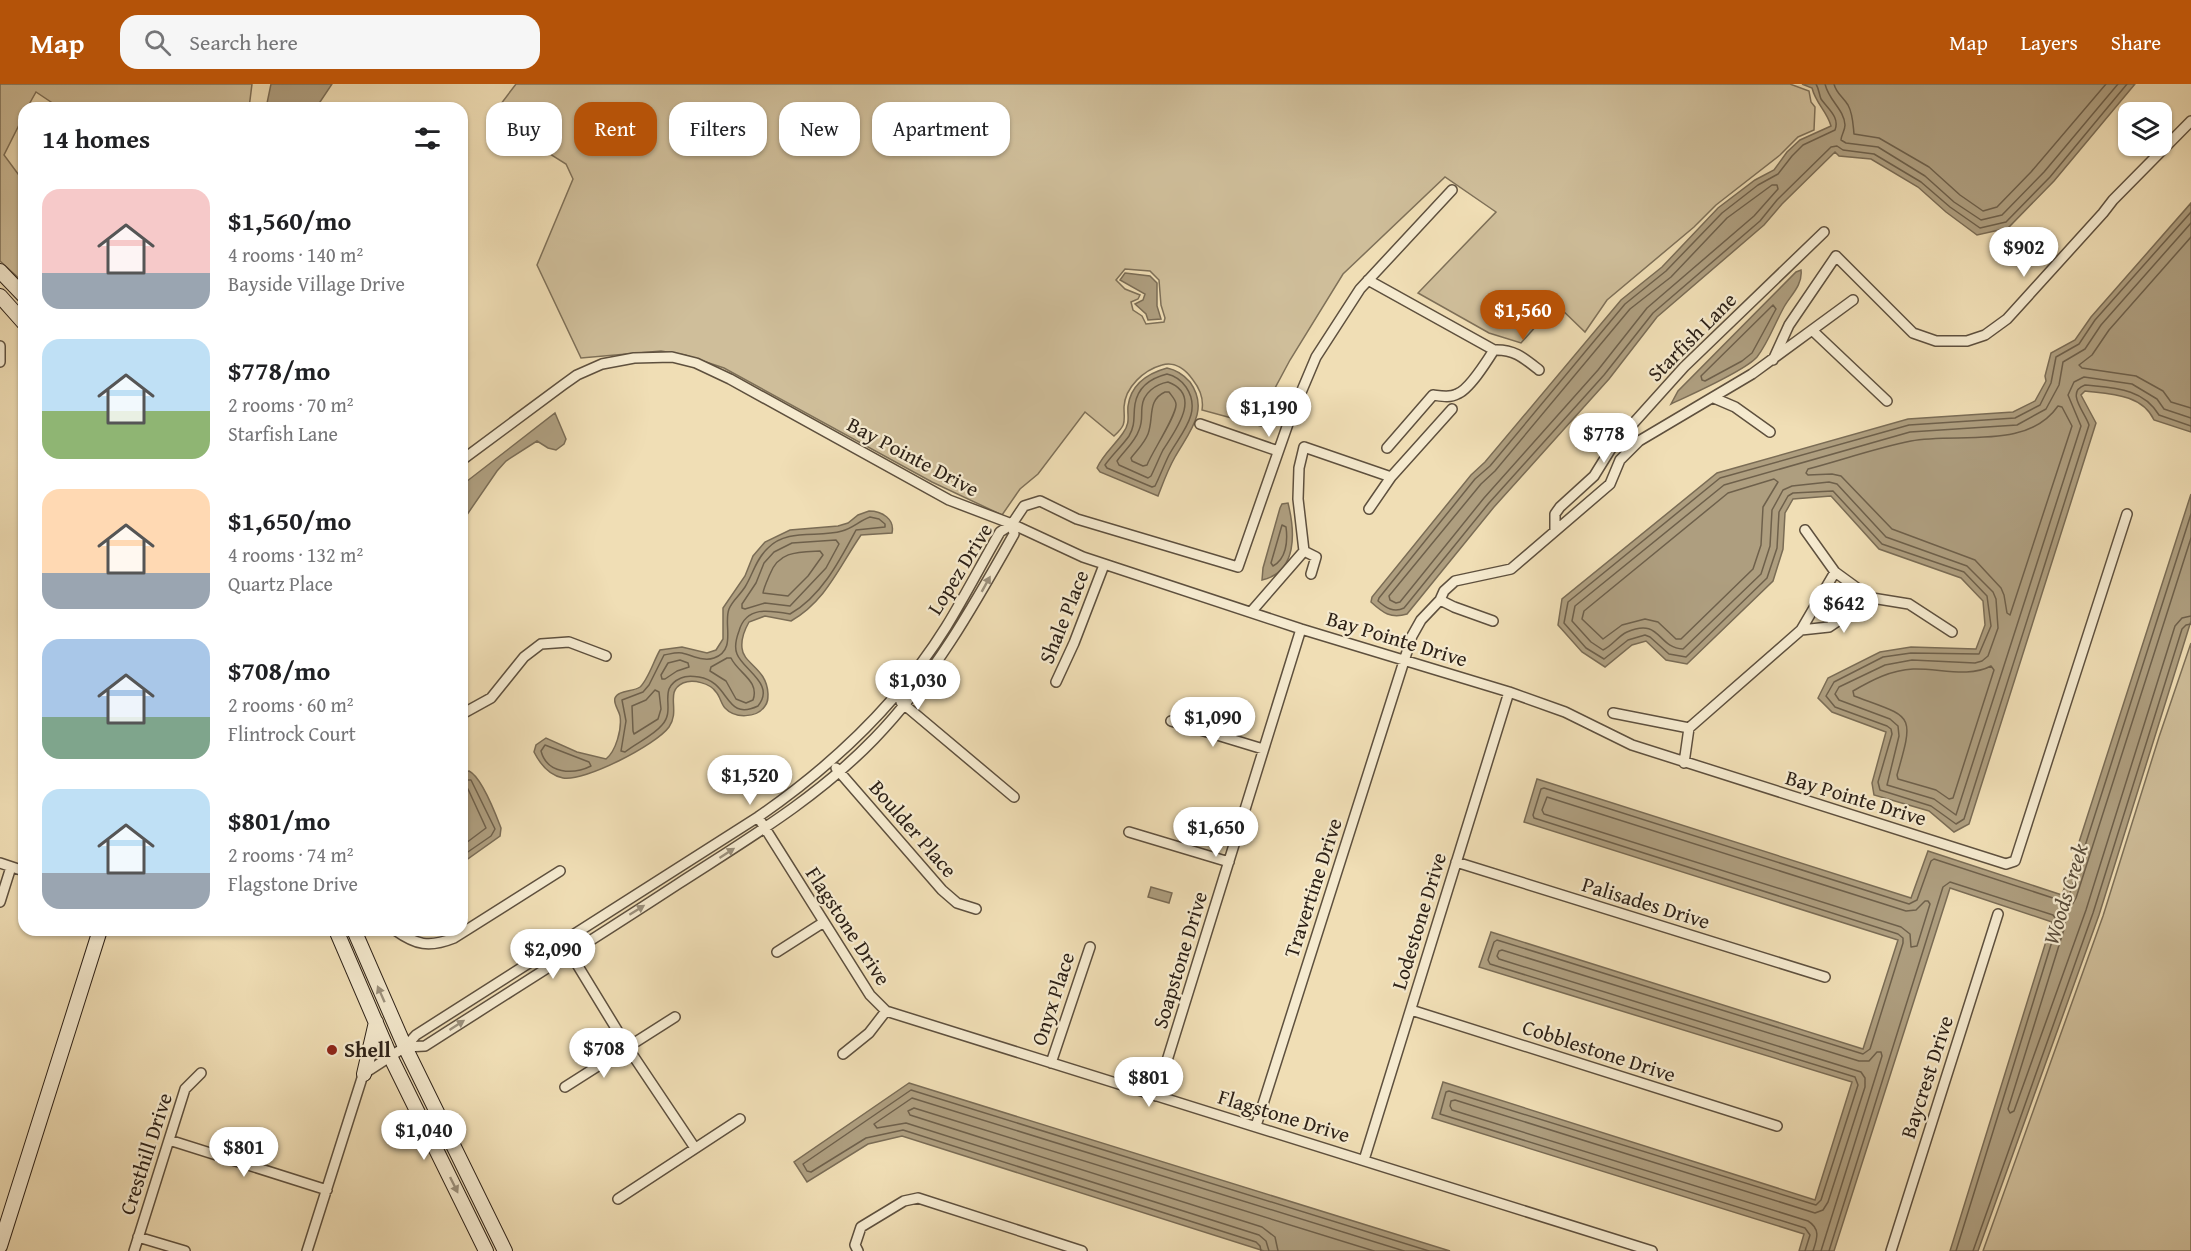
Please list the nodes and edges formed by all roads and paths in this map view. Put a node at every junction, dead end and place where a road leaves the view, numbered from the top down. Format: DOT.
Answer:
graph roads {
  1 [pos="2191,121"];
  2 [pos="1452,190"];
  3 [pos="1824,232"];
  4 [pos="0,271"];
  5 [pos="1368,280"];
  6 [pos="18,290"];
  7 [pos="0,296"];
  8 [pos="1853,300"];
  9 [pos="18,316"];
  10 [pos="1813,331"];
  11 [pos="0,346"];
  12 [pos="1494,350"];
  13 [pos="1772,361"];
  14 [pos="0,362"];
  15 [pos="1539,370"];
  16 [pos="1714,398"];
  17 [pos="1887,401"];
  18 [pos="1452,409"];
  19 [pos="1200,424"];
  20 [pos="1770,432"];
  21 [pos="1387,448"];
  22 [pos="1278,451"];
  23 [pos="468,456"];
  24 [pos="1391,477"];
  25 [pos="1369,509"];
  26 [pos="2127,514"];
  27 [pos="1012,524"];
  28 [pos="1555,530"];
  29 [pos="1805,530"];
  30 [pos="1304,551"];
  31 [pos="1104,565"];
  32 [pos="1835,572"];
  33 [pos="1311,574"];
  34 [pos="1872,598"];
  35 [pos="1440,600"];
  36 [pos="1251,612"];
  37 [pos="1493,621"];
  38 [pos="1301,629"];
  39 [pos="1800,630"];
  40 [pos="1952,632"];
  41 [pos="606,656"];
  42 [pos="1405,660"];
  43 [pos="1056,682"];
  44 [pos="1509,692"];
  45 [pos="895,696"];
  46 [pos="905,705"];
  47 [pos="468,711"];
  48 [pos="1613,713"];
  49 [pos="1171,721"];
  50 [pos="1689,728"];
  51 [pos="1263,749"];
  52 [pos="830,762"];
  53 [pos="1684,763"];
  54 [pos="839,772"];
  55 [pos="1014,797"];
  56 [pos="758,817"];
  57 [pos="765,829"];
  58 [pos="1128,832"];
  59 [pos="1229,862"];
  60 [pos="1456,862"];
  61 [pos="0,863"];
  62 [pos="11,867"];
  63 [pos="18,869"];
  64 [pos="560,871"];
  65 [pos="0,902"];
  66 [pos="976,909"];
  67 [pos="1998,914"];
  68 [pos="824,922"];
  69 [pos="468,929"];
  70 [pos="98,936"];
  71 [pos="339,936"];
  72 [pos="357,936"];
  73 [pos="404,936"];
  74 [pos="457,936"];
  75 [pos="563,941"];
  76 [pos="1090,947"];
  77 [pos="777,952"];
  78 [pos="570,953"];
  79 [pos="1825,977"];
  80 [pos="1411,1010"];
  81 [pos="886,1011"];
  82 [pos="675,1017"];
  83 [pos="376,1022"];
  84 [pos="405,1047"];
  85 [pos="628,1048"];
  86 [pos="843,1054"];
  87 [pos="391,1058"];
  88 [pos="1052,1063"];
  89 [pos="201,1073"];
  90 [pos="364,1074"];
  91 [pos="565,1087"];
  92 [pos="1156,1096"];
  93 [pos="740,1119"];
  94 [pos="1256,1126"];
  95 [pos="1777,1126"];
  96 [pos="169,1140"];
  97 [pos="695,1149"];
  98 [pos="1364,1160"];
  99 [pos="327,1190"];
  100 [pos="618,1199"];
  101 [pos="138,1237"];
  102 [pos="0,1246"];
  103 [pos="134,1251"];
  104 [pos="185,1251"];
  105 [pos="308,1251"];
  106 [pos="486,1251"];
  107 [pos="505,1251"];
  108 [pos="858,1251"];
  109 [pos="1082,1251"];
  110 [pos="1652,1251"];
  111 [pos="1891,1251"];
  1 -- 13 [label="street"];
  2 -- 5 [label="street"];
  3 -- 28 [label="street, Starfish Lane"];
  4 -- 6 [label="main road"];
  5 -- 12 [label="street"];
  5 -- 22 [label="street"];
  7 -- 9 [label="main road"];
  8 -- 10 [label="street, Travertine Drive"];
  10 -- 13 [label="street, Travertine Drive"];
  10 -- 17 [label="street"];
  11 -- 14 [label="street"];
  12 -- 15 [label="street"];
  12 -- 21 [label="street"];
  13 -- 16 [label="street, Travertine Drive"];
  16 -- 20 [label="street"];
  16 -- 28 [label="street, Travertine Drive"];
  18 -- 24 [label="street"];
  19 -- 22 [label="street"];
  22 -- 27 [label="street"];
  23 -- 27 [label="street, Bay Pointe Drive"];
  24 -- 25 [label="street"];
  24 -- 30 [label="street"];
  26 -- 53 [label="street, Bay Pointe Drive"];
  27 -- 31 [label="street, Bay Pointe Drive"];
  27 -- 45 [label="street, Lopez Drive"];
  46 -- 27 [label="street, Lopez Drive, one-way"];
  28 -- 35 [label="street, Travertine Drive"];
  29 -- 32 [label="street"];
  30 -- 33 [label="street"];
  30 -- 36 [label="street"];
  31 -- 36 [label="street, Bay Pointe Drive"];
  31 -- 43 [label="street, Shale Place"];
  32 -- 34 [label="street"];
  32 -- 39 [label="street"];
  34 -- 39 [label="street"];
  34 -- 40 [label="street"];
  35 -- 37 [label="street"];
  35 -- 42 [label="street, Travertine Drive"];
  36 -- 38 [label="street, Bay Pointe Drive"];
  38 -- 42 [label="street, Bay Pointe Drive"];
  38 -- 51 [label="street, Soapstone Drive"];
  39 -- 50 [label="street"];
  41 -- 47 [label="street"];
  42 -- 44 [label="street, Bay Pointe Drive"];
  42 -- 94 [label="street, Travertine Drive"];
  44 -- 53 [label="street, Bay Pointe Drive"];
  44 -- 60 [label="street, Lodestone Drive"];
  45 -- 46 [label="street"];
  45 -- 52 [label="street, Lopez Drive"];
  46 -- 54 [label="street, Lopez Drive"];
  46 -- 55 [label="street"];
  48 -- 50 [label="street"];
  49 -- 51 [label="street"];
  50 -- 53 [label="street"];
  51 -- 59 [label="street, Soapstone Drive"];
  52 -- 54 [label="street, Boulder Place"];
  52 -- 56 [label="street, Lopez Drive"];
  54 -- 57 [label="street, Lopez Drive"];
  54 -- 66 [label="street, Boulder Place"];
  56 -- 57 [label="street, Flagstone Drive"];
  56 -- 75 [label="street, Lopez Drive"];
  57 -- 68 [label="street, Flagstone Drive"];
  78 -- 57 [label="street, Lopez Drive, one-way"];
  58 -- 59 [label="street"];
  59 -- 92 [label="street, Soapstone Drive"];
  60 -- 79 [label="street, Palisades Drive"];
  60 -- 80 [label="street, Lodestone Drive"];
  61 -- 62 [label="street"];
  62 -- 63 [label="street"];
  62 -- 65 [label="street"];
  64 -- 69 [label="street"];
  67 -- 111 [label="street, Baycrest Drive"];
  68 -- 77 [label="street"];
  68 -- 81 [label="street, Flagstone Drive"];
  70 -- 102 [label="main road"];
  71 -- 83 [label="main road"];
  84 -- 72 [label="main road, one-way"];
  73 -- 74 [label="street"];
  75 -- 78 [label="street"];
  75 -- 84 [label="street, Lopez Drive"];
  76 -- 88 [label="street, Onyx Place"];
  84 -- 78 [label="street, Lopez Drive, one-way"];
  78 -- 85 [label="street"];
  80 -- 95 [label="street, Cobblestone Drive"];
  80 -- 98 [label="street, Lodestone Drive"];
  81 -- 86 [label="street"];
  81 -- 88 [label="street, Flagstone Drive"];
  82 -- 85 [label="street"];
  83 -- 87 [label="main road"];
  83 -- 90 [label="main road"];
  84 -- 87 [label="street"];
  84 -- 107 [label="main road"];
  85 -- 91 [label="street"];
  85 -- 97 [label="street"];
  87 -- 90 [label="street"];
  87 -- 106 [label="main road, one-way"];
  88 -- 92 [label="street, Flagstone Drive"];
  89 -- 96 [label="street, Cresthill Drive"];
  90 -- 99 [label="street"];
  92 -- 94 [label="street, Flagstone Drive"];
  93 -- 97 [label="street"];
  94 -- 98 [label="street, Flagstone Drive"];
  96 -- 99 [label="street"];
  96 -- 101 [label="street, Cresthill Drive"];
  97 -- 100 [label="street"];
  98 -- 110 [label="street, Flagstone Drive"];
  99 -- 105 [label="street"];
  101 -- 103 [label="street, Cresthill Drive"];
  101 -- 104 [label="street"];
  108 -- 109 [label="street"];
}
